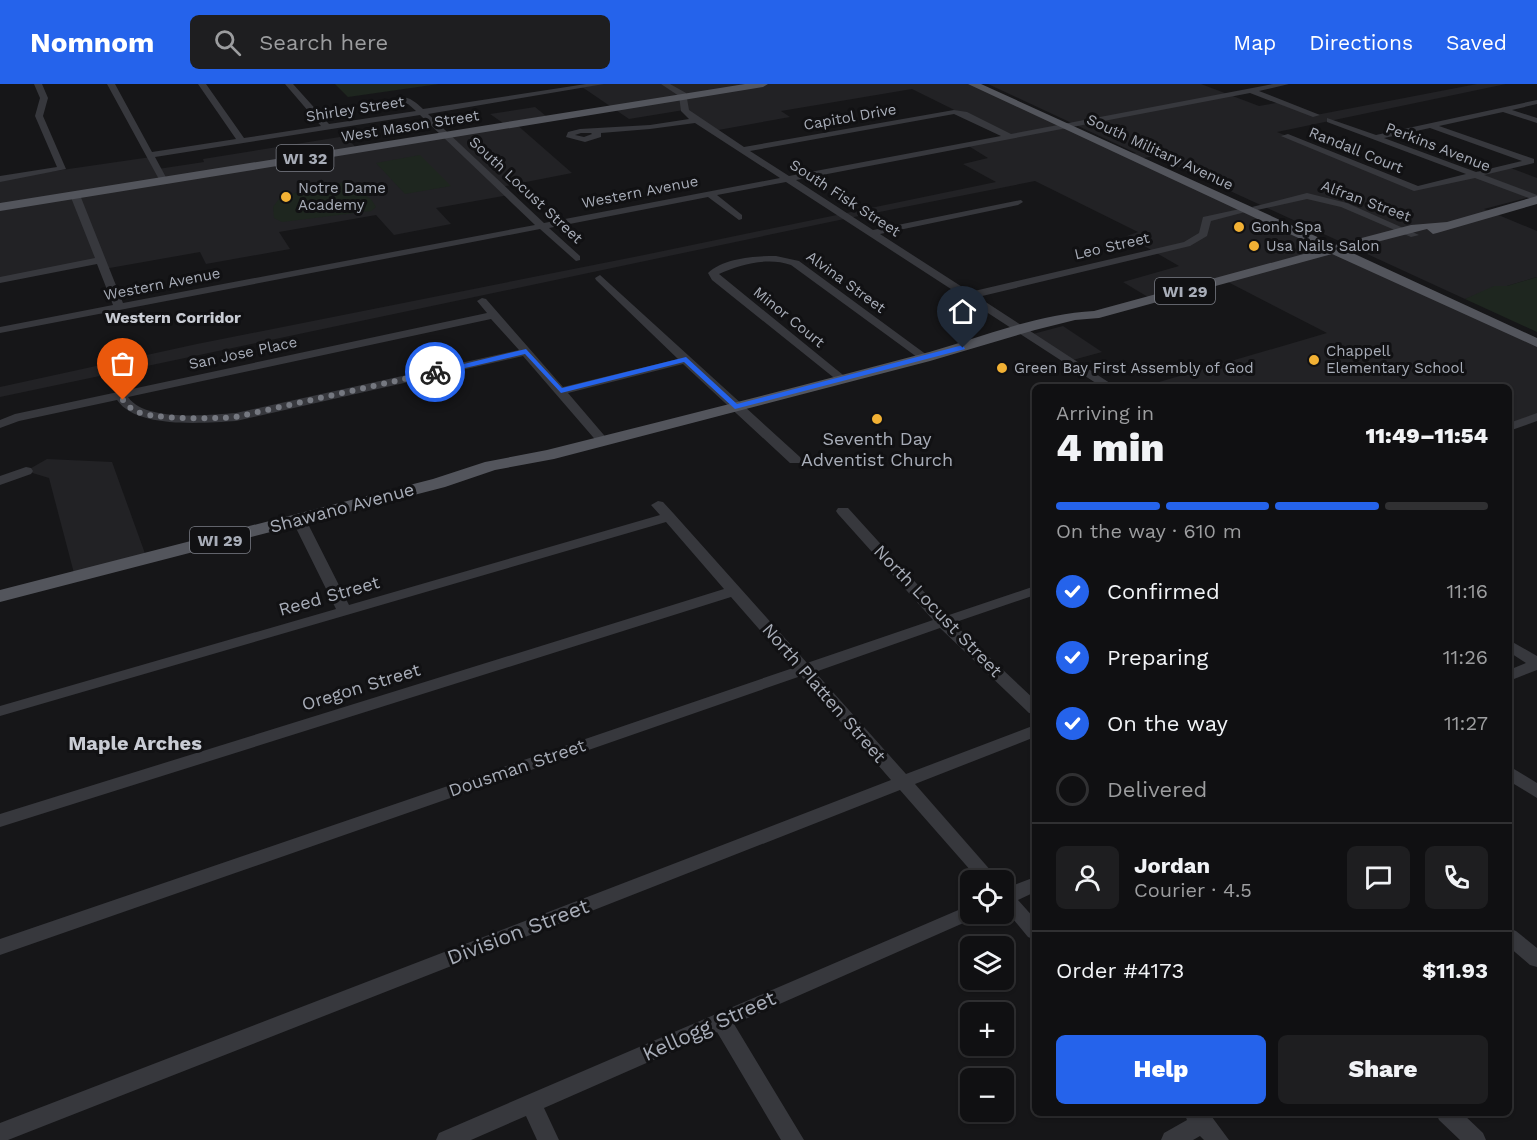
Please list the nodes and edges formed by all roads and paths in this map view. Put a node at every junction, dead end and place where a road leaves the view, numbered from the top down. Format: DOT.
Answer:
graph roads {
  1 [pos="38,84"];
  2 [pos="111,84"];
  3 [pos="202,84"];
  4 [pos="289,84"];
  5 [pos="600,84"];
  6 [pos="665,84"];
  7 [pos="763,84"];
  8 [pos="973,84"];
  9 [pos="988,84"];
  10 [pos="1285,84"];
  11 [pos="1251,91"];
  12 [pos="683,97"];
  13 [pos="401,99"];
  14 [pos="1537,102"];
  15 [pos="1503,109"];
  16 [pos="420,112"];
  17 [pos="1316,115"];
  18 [pos="696,120"];
  19 [pos="1330,120"];
  20 [pos="1537,120"];
  21 [pos="1070,125"];
  22 [pos="1430,125"];
  23 [pos="327,128"];
  24 [pos="594,131"];
  25 [pos="445,135"];
  26 [pos="1284,136"];
  27 [pos="1010,137"];
  28 [pos="1375,137"];
  29 [pos="242,141"];
  30 [pos="744,150"];
  31 [pos="150,155"];
  32 [pos="1475,175"];
  33 [pos="0,179"];
  34 [pos="788,179"];
  35 [pos="164,181"];
  36 [pos="710,194"];
  37 [pos="75,195"];
  38 [pos="1307,196"];
  39 [pos="1537,199"];
  40 [pos="1018,202"];
  41 [pos="0,207"];
  42 [pos="1251,208"];
  43 [pos="739,217"];
  44 [pos="542,226"];
  45 [pos="871,233"];
  46 [pos="1410,233"];
  47 [pos="1343,251"];
  48 [pos="576,258"];
  49 [pos="100,260"];
  50 [pos="600,278"];
  51 [pos="716,278"];
  52 [pos="0,280"];
  53 [pos="968,296"];
  54 [pos="482,301"];
  55 [pos="119,307"];
  56 [pos="494,315"];
  57 [pos="0,330"];
  58 [pos="1025,332"];
  59 [pos="1537,334"];
  60 [pos="1537,343"];
  61 [pos="526,352"];
  62 [pos="925,358"];
  63 [pos="686,360"];
  64 [pos="842,379"];
  65 [pos="1105,384"];
  66 [pos="561,391"];
  67 [pos="121,395"];
  68 [pos="735,407"];
  69 [pos="1537,417"];
  70 [pos="0,424"];
  71 [pos="1512,426"];
  72 [pos="603,441"];
  73 [pos="795,459"];
  74 [pos="26,471"];
  75 [pos="0,481"];
  76 [pos="664,511"];
  77 [pos="843,512"];
  78 [pos="298,520"];
  79 [pos="734,591"];
  80 [pos="1032,591"];
  81 [pos="0,596"];
  82 [pos="345,612"];
  83 [pos="944,622"];
  84 [pos="1512,647"];
  85 [pos="1537,663"];
  86 [pos="804,670"];
  87 [pos="1512,675"];
  88 [pos="1032,706"];
  89 [pos="0,711"];
  90 [pos="1032,732"];
  91 [pos="1512,774"];
  92 [pos="904,783"];
  93 [pos="1537,792"];
  94 [pos="0,821"];
  95 [pos="981,870"];
  96 [pos="1032,885"];
  97 [pos="1014,893"];
  98 [pos="1014,908"];
  99 [pos="960,916"];
  100 [pos="1032,929"];
  101 [pos="1512,938"];
  102 [pos="0,947"];
  103 [pos="1537,959"];
  104 [pos="721,1021"];
  105 [pos="531,1103"];
  106 [pos="1451,1116"];
  107 [pos="1199,1118"];
  108 [pos="0,1132"];
  109 [pos="447,1140"];
  110 [pos="548,1140"];
  111 [pos="793,1140"];
  112 [pos="1172,1140"];
  113 [pos="1218,1140"];
  114 [pos="1475,1140"];
  1 -- 33 [label="street"];
  2 -- 31 [label="street"];
  3 -- 29 [label="street"];
  4 -- 23 [label="street"];
  5 -- 16 [label="street, Shirley Street"];
  6 -- 12 [label="street, South Fisk Street"];
  7 -- 12 [label="main road, West Mason Street / WI 32"];
  8 -- 21 [label="main road, South Military Avenue"];
  9 -- 21 [label="main road, South Military Avenue"];
  10 -- 11 [label="street, Western Avenue"];
  11 -- 17 [label="street"];
  11 -- 21 [label="street, Western Avenue"];
  12 -- 18 [label="street, South Fisk Street"];
  12 -- 25 [label="main road, West Mason Street / WI 32"];
  13 -- 16 [label="street, South Locust Street"];
  14 -- 15 [label="street"];
  15 -- 20 [label="street"];
  15 -- 22 [label="street"];
  16 -- 23 [label="street, Shirley Street"];
  16 -- 25 [label="street, South Locust Street"];
  18 -- 24 [label="street"];
  18 -- 30 [label="street, South Fisk Street"];
  19 -- 28 [label="street, Perkins Avenue"];
  21 -- 27 [label="street, Western Avenue"];
  21 -- 42 [label="main road, South Military Avenue"];
  22 -- 28 [label="street"];
  22 -- 32 [label="street"];
  23 -- 29 [label="street, Shirley Street"];
  25 -- 35 [label="main road, West Mason Street / WI 32"];
  25 -- 44 [label="street, South Locust Street"];
  26 -- 32 [label="street, Randall Court"];
  27 -- 30 [label="street, Capitol Drive"];
  27 -- 34 [label="street, Western Avenue"];
  28 -- 32 [label="street, Perkins Avenue"];
  29 -- 31 [label="street, Shirley Street"];
  30 -- 34 [label="street, South Fisk Street"];
  31 -- 35 [label="street"];
  32 -- 39 [label="street, Perkins Avenue"];
  34 -- 36 [label="street, Western Avenue"];
  34 -- 45 [label="street, South Fisk Street"];
  35 -- 37 [label="main road, West Mason Street / WI 32"];
  36 -- 43 [label="street"];
  36 -- 44 [label="street, Western Avenue"];
  37 -- 41 [label="main road, West Mason Street / WI 32"];
  37 -- 49 [label="street"];
  38 -- 42 [label="street, Leo Street"];
  38 -- 46 [label="street, Alfran Street"];
  39 -- 46 [label="main road, Shawano Avenue / WI 29"];
  40 -- 45 [label="street"];
  42 -- 47 [label="main road, South Military Avenue"];
  42 -- 53 [label="street, Leo Street"];
  44 -- 48 [label="street, South Locust Street"];
  44 -- 55 [label="street, Western Avenue"];
  45 -- 53 [label="street, South Fisk Street"];
  46 -- 47 [label="main road, Shawano Avenue / WI 29"];
  47 -- 58 [label="main road, Shawano Avenue / WI 29"];
  47 -- 59 [label="main road"];
  47 -- 60 [label="main road"];
  49 -- 52 [label="street"];
  49 -- 55 [label="street"];
  50 -- 63 [label="street"];
  51 -- 62 [label="street, Alvina Street"];
  51 -- 64 [label="street, Minor Court"];
  53 -- 58 [label="street, South Fisk Street"];
  54 -- 56 [label="street"];
  55 -- 57 [label="street, Western Avenue"];
  56 -- 61 [label="street"];
  56 -- 67 [label="street, San Jose Place"];
  58 -- 62 [label="main road, Shawano Avenue / WI 29"];
  58 -- 65 [label="street, South Fisk Street"];
  61 -- 66 [label="street"];
  61 -- 67 [label="street"];
  62 -- 64 [label="main road, Shawano Avenue / WI 29"];
  63 -- 66 [label="street"];
  63 -- 68 [label="street"];
  64 -- 68 [label="main road, Shawano Avenue / WI 29"];
  66 -- 72 [label="street"];
  67 -- 70 [label="street, San Jose Place"];
  68 -- 72 [label="main road, Shawano Avenue / WI 29"];
  68 -- 73 [label="street"];
  69 -- 71 [label="street"];
  72 -- 78 [label="main road, Shawano Avenue / WI 29"];
  74 -- 75 [label="street"];
  76 -- 79 [label="street, North Platten Street"];
  76 -- 82 [label="street, Reed Street"];
  77 -- 83 [label="street, North Locust Street"];
  78 -- 81 [label="main road, Shawano Avenue / WI 29"];
  78 -- 82 [label="street"];
  79 -- 86 [label="street, North Platten Street"];
  79 -- 94 [label="street, Oregon Street"];
  80 -- 83 [label="street, Dousman Street"];
  82 -- 89 [label="street, Reed Street"];
  83 -- 86 [label="street, Dousman Street"];
  83 -- 88 [label="street, North Locust Street"];
  84 -- 85 [label="street"];
  85 -- 87 [label="street"];
  86 -- 92 [label="street, North Platten Street"];
  86 -- 102 [label="street, Dousman Street"];
  90 -- 92 [label="street, Division Street"];
  91 -- 93 [label="street"];
  92 -- 95 [label="street, North Platten Street"];
  92 -- 108 [label="street, Division Street"];
  96 -- 97 [label="street"];
  98 -- 100 [label="street"];
  99 -- 104 [label="street, Kellogg Street"];
  101 -- 103 [label="street"];
  104 -- 105 [label="street, Kellogg Street"];
  104 -- 111 [label="street"];
  105 -- 109 [label="street, Kellogg Street"];
  105 -- 110 [label="street"];
  106 -- 114 [label="street"];
  107 -- 112 [label="street"];
  107 -- 113 [label="street"];
}
